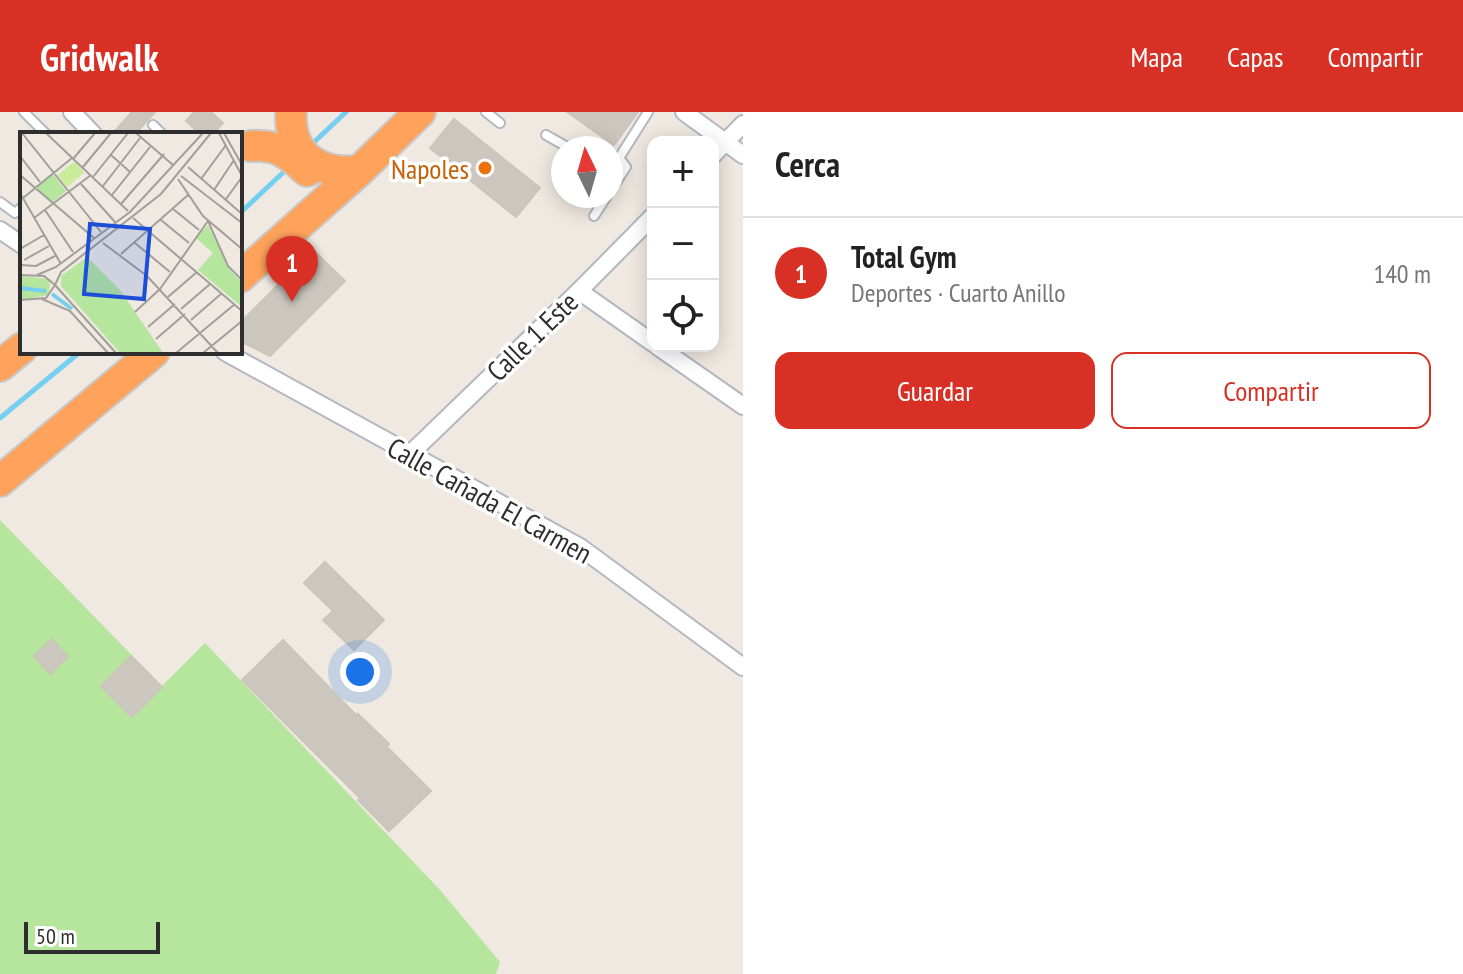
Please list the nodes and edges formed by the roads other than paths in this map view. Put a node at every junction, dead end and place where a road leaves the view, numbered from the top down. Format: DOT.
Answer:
graph roads {
  1 [pos="24,112"];
  2 [pos="72,112"];
  3 [pos="291,112"];
  4 [pos="420,112"];
  5 [pos="486,112"];
  6 [pos="648,112"];
  7 [pos="684,112"];
  8 [pos="500,123"];
  9 [pos="743,124"];
  10 [pos="153,125"];
  11 [pos="84,131"];
  12 [pos="44,132"];
  13 [pos="160,132"];
  14 [pos="546,135"];
  15 [pos="707,136"];
  16 [pos="551,138"];
  17 [pos="623,146"];
  18 [pos="719,149"];
  19 [pos="246,151"];
  20 [pos="743,155"];
  21 [pos="303,161"];
  22 [pos="359,171"];
  23 [pos="0,202"];
  24 [pos="322,204"];
  25 [pos="599,208"];
  26 [pos="20,209"];
  27 [pos="594,216"];
  28 [pos="647,222"];
  29 [pos="0,230"];
  30 [pos="20,244"];
  31 [pos="242,275"];
  32 [pos="579,291"];
  33 [pos="647,338"];
  34 [pos="20,350"];
  35 [pos="666,352"];
  36 [pos="152,354"];
  37 [pos="229,354"];
  38 [pos="0,366"];
  39 [pos="743,406"];
  40 [pos="409,455"];
  41 [pos="0,481"];
  42 [pos="743,667"];
  1 -- 12 [label="lane"];
  2 -- 11 [label="street"];
  3 -- 19 [label="highway"];
  3 -- 21 [label="highway"];
  4 -- 22 [label="highway"];
  5 -- 8 [label="lane"];
  6 -- 17 [label="lane"];
  7 -- 15 [label="street"];
  9 -- 18 [label="street"];
  10 -- 13 [label="lane"];
  14 -- 16 [label="lane"];
  18 -- 20 [label="street"];
  19 -- 21 [label="highway"];
  21 -- 22 [label="highway"];
  21 -- 24 [label="highway"];
  22 -- 24 [label="highway"];
  23 -- 26 [label="lane"];
  24 -- 31 [label="highway"];
  25 -- 27 [label="lane"];
  28 -- 32 [label="street, Calle 1 Este"];
  29 -- 30 [label="street"];
  32 -- 33 [label="street"];
  32 -- 40 [label="street, Calle 1 Este"];
  34 -- 38 [label="highway"];
  35 -- 39 [label="street"];
  36 -- 41 [label="highway"];
  37 -- 40 [label="street, Calle Cañada El Carmen"];
  40 -- 42 [label="street, Calle Cañada El Carmen"];
}
